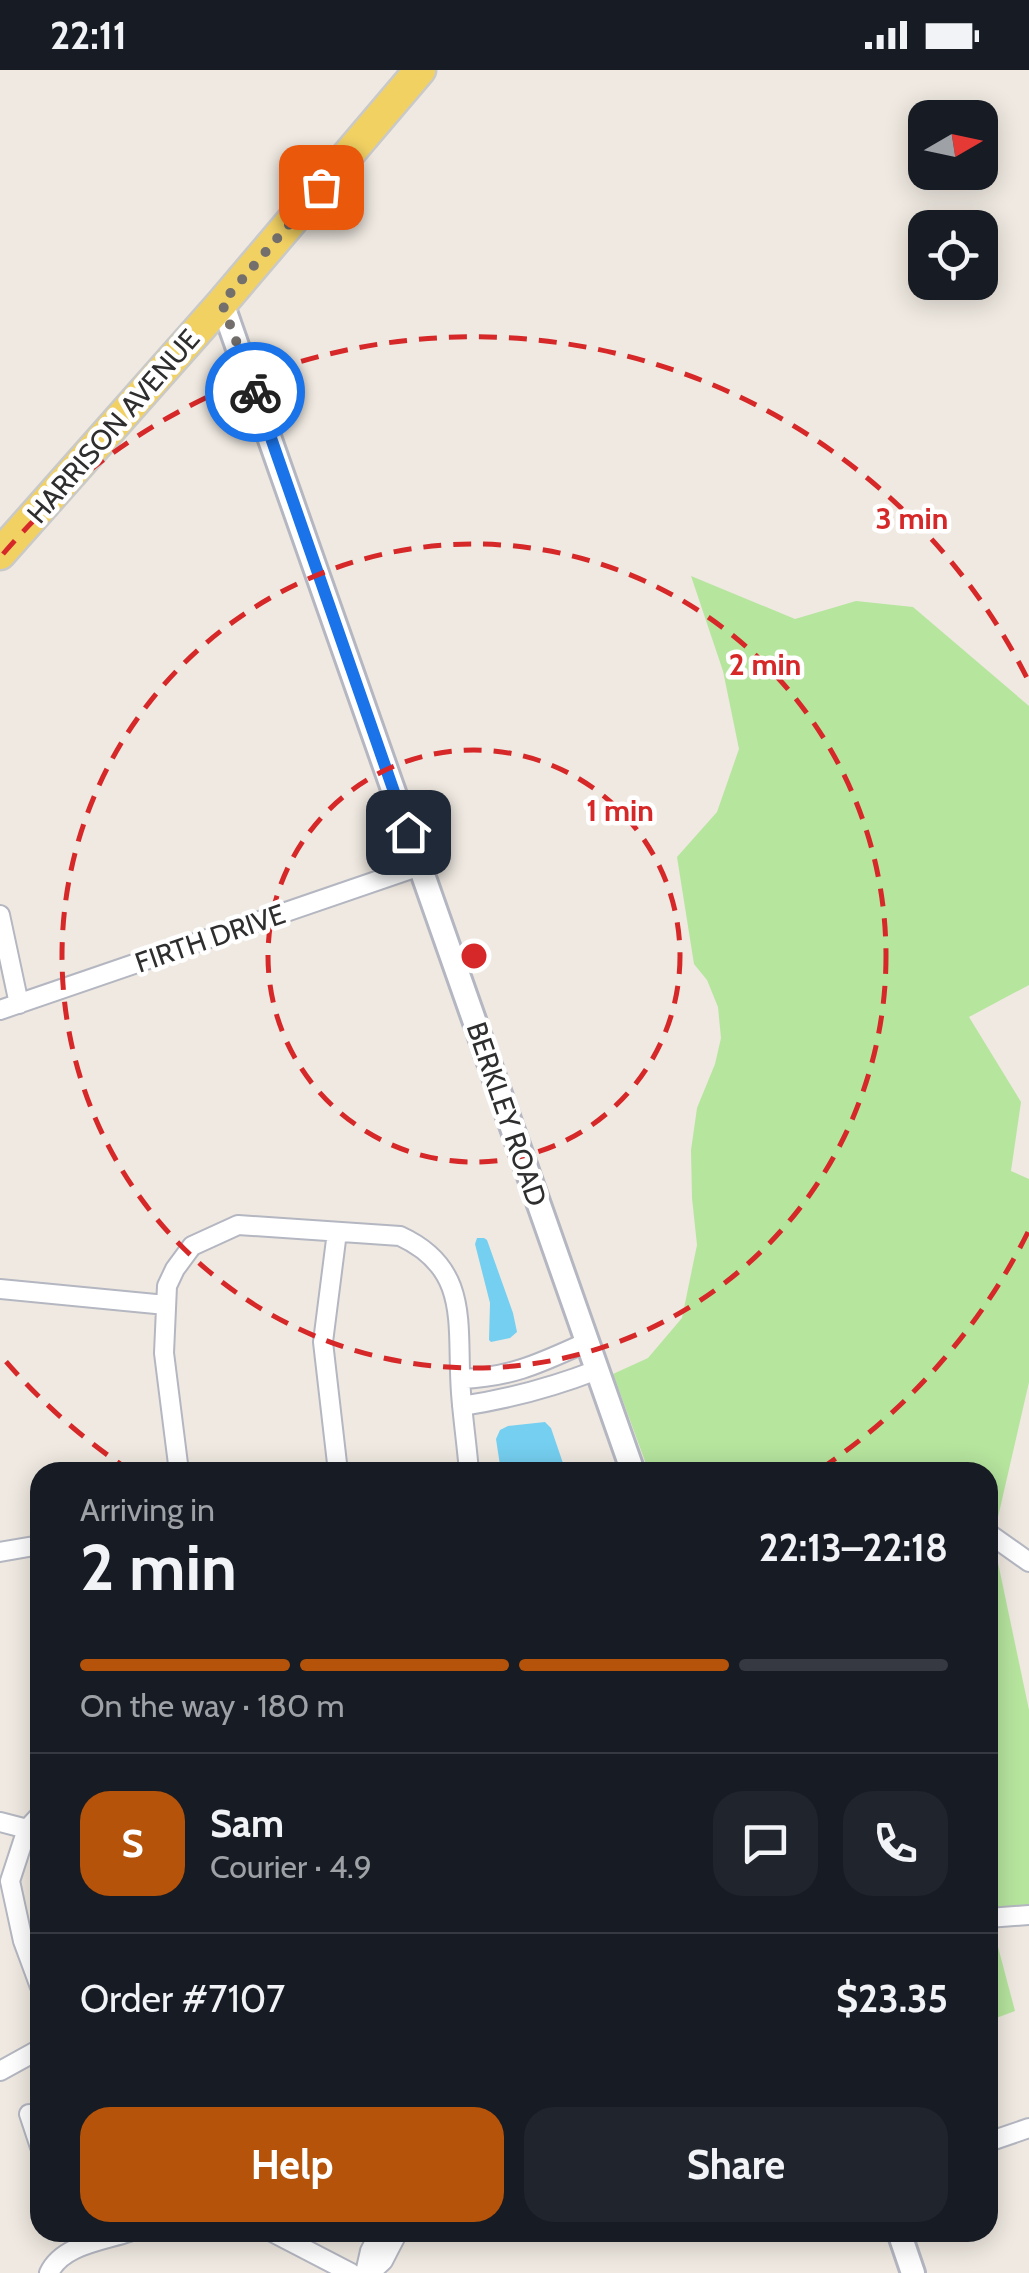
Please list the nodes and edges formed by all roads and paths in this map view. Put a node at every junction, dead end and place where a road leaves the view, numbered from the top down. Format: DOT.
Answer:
graph roads {
  1 [pos="420,70"];
  2 [pos="222,303"];
  3 [pos="0,554"];
  4 [pos="420,866"];
  5 [pos="0,915"];
  6 [pos="19,1004"];
  7 [pos="0,1010"];
  8 [pos="337,1232"];
  9 [pos="0,1288"];
  10 [pos="166,1305"];
  11 [pos="587,1342"];
  12 [pos="597,1370"];
  13 [pos="460,1378"];
  14 [pos="462,1406"];
  15 [pos="178,1462"];
  16 [pos="337,1462"];
  17 [pos="468,1462"];
  18 [pos="629,1462"];
  19 [pos="998,1539"];
  20 [pos="30,1547"];
  21 [pos="0,1552"];
  22 [pos="1029,1562"];
  23 [pos="0,1822"];
  24 [pos="30,1822"];
  25 [pos="30,1828"];
  26 [pos="5,1880"];
  27 [pos="1029,1914"];
  28 [pos="998,1917"];
  29 [pos="30,1960"];
  30 [pos="30,2054"];
  31 [pos="0,2071"];
  32 [pos="29,2114"];
  33 [pos="30,2117"];
  34 [pos="1029,2128"];
  35 [pos="998,2139"];
  36 [pos="70,2242"];
  37 [pos="291,2242"];
  38 [pos="375,2242"];
  39 [pos="393,2242"];
  40 [pos="903,2242"];
  41 [pos="49,2273"];
  42 [pos="351,2273"];
  43 [pos="368,2273"];
  44 [pos="914,2273"];
  1 -- 2 [label="main road, HARRISON AVENUE"];
  2 -- 3 [label="main road, HARRISON AVENUE"];
  2 -- 4 [label="street, BERKLEY ROAD"];
  4 -- 6 [label="street, FIRTH DRIVE"];
  4 -- 11 [label="street, BERKLEY ROAD"];
  5 -- 6 [label="street"];
  6 -- 7 [label="street, FIRTH DRIVE"];
  8 -- 10 [label="street"];
  8 -- 13 [label="street"];
  8 -- 16 [label="street"];
  9 -- 10 [label="street"];
  10 -- 15 [label="street"];
  11 -- 12 [label="street, BERKLEY ROAD"];
  11 -- 13 [label="street"];
  12 -- 14 [label="street"];
  12 -- 18 [label="street, BERKLEY ROAD"];
  13 -- 14 [label="street"];
  14 -- 17 [label="street"];
  19 -- 22 [label="street"];
  20 -- 21 [label="street"];
  23 -- 24 [label="street"];
  25 -- 26 [label="street"];
  26 -- 29 [label="street"];
  27 -- 28 [label="street"];
  30 -- 31 [label="street"];
  32 -- 33 [label="street"];
  34 -- 35 [label="street"];
  36 -- 41 [label="street"];
  37 -- 42 [label="street"];
  38 -- 43 [label="street"];
  39 -- 43 [label="street"];
  40 -- 44 [label="street"];
}
